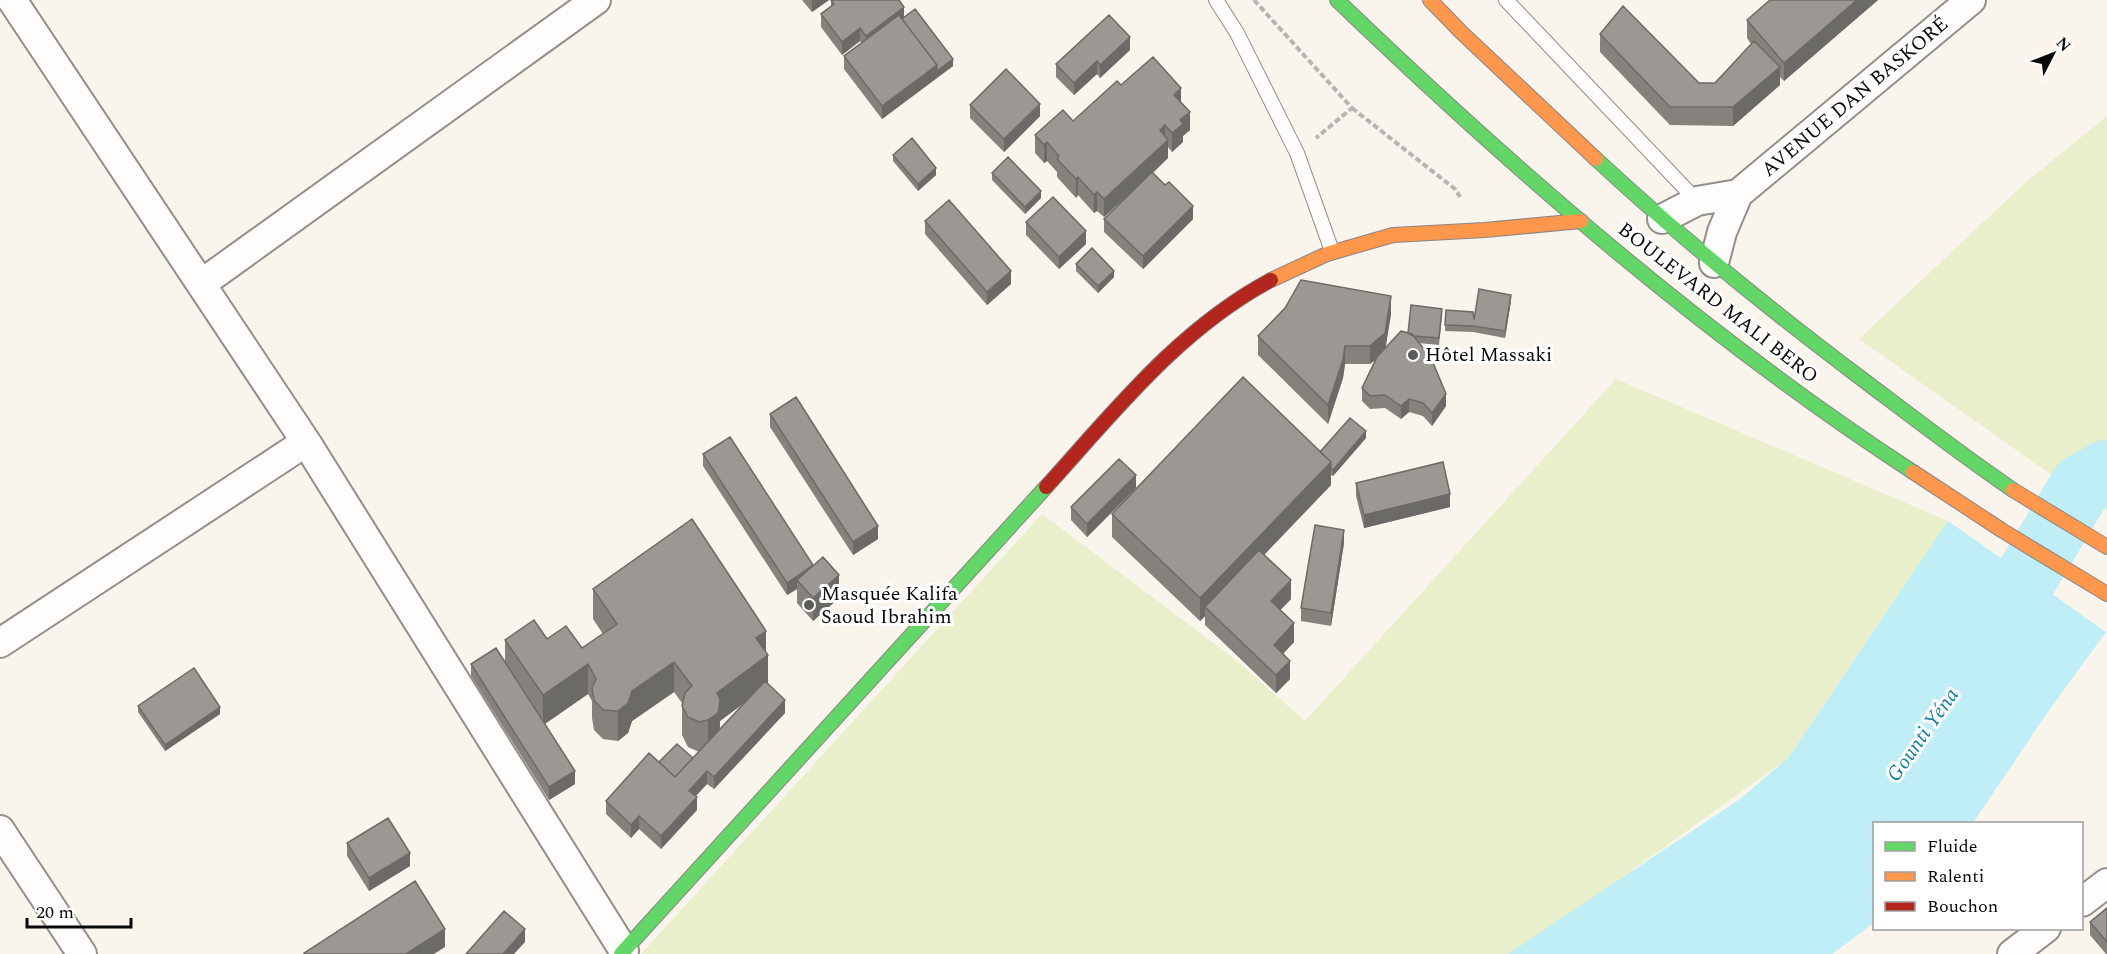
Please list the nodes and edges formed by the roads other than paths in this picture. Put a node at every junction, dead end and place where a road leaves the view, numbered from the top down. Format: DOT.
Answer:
graph roads {
  1 [pos="596,0"];
  2 [pos="1216,0"];
  3 [pos="1337,0"];
  4 [pos="1430,0"];
  5 [pos="1506,0"];
  6 [pos="1971,0"];
  7 [pos="11,12"];
  8 [pos="1738,194"];
  9 [pos="1697,201"];
  10 [pos="1662,219"];
  11 [pos="1581,220"];
  12 [pos="1332,251"];
  13 [pos="1714,263"];
  14 [pos="201,284"];
  15 [pos="306,442"];
  16 [pos="2107,547"];
  17 [pos="2107,594"];
  18 [pos="0,644"];
  19 [pos="0,830"];
  20 [pos="2107,883"];
  21 [pos="2083,901"];
  22 [pos="622,952"];
  23 [pos="82,954"];
  1 -- 14 [label="street"];
  2 -- 12 [label="lane"];
  3 -- 11 [label="main road, BOULEVARD MALI BERO"];
  4 -- 10 [label="main road, BOULEVARD MALI BERO"];
  5 -- 9 [label="lane"];
  6 -- 8 [label="street, AVENUE DAN BASKORÉ"];
  7 -- 14 [label="street"];
  8 -- 9 [label="street"];
  8 -- 13 [label="street, AVENUE DAN BASKORÉ"];
  9 -- 10 [label="street"];
  10 -- 13 [label="main road, BOULEVARD MALI BERO"];
  11 -- 12 [label="main road"];
  11 -- 17 [label="main road, BOULEVARD MALI BERO"];
  12 -- 22 [label="main road"];
  13 -- 16 [label="main road, BOULEVARD MALI BERO"];
  14 -- 15 [label="street"];
  15 -- 18 [label="street"];
  15 -- 22 [label="street"];
  19 -- 23 [label="street"];
  20 -- 21 [label="street"];
}
